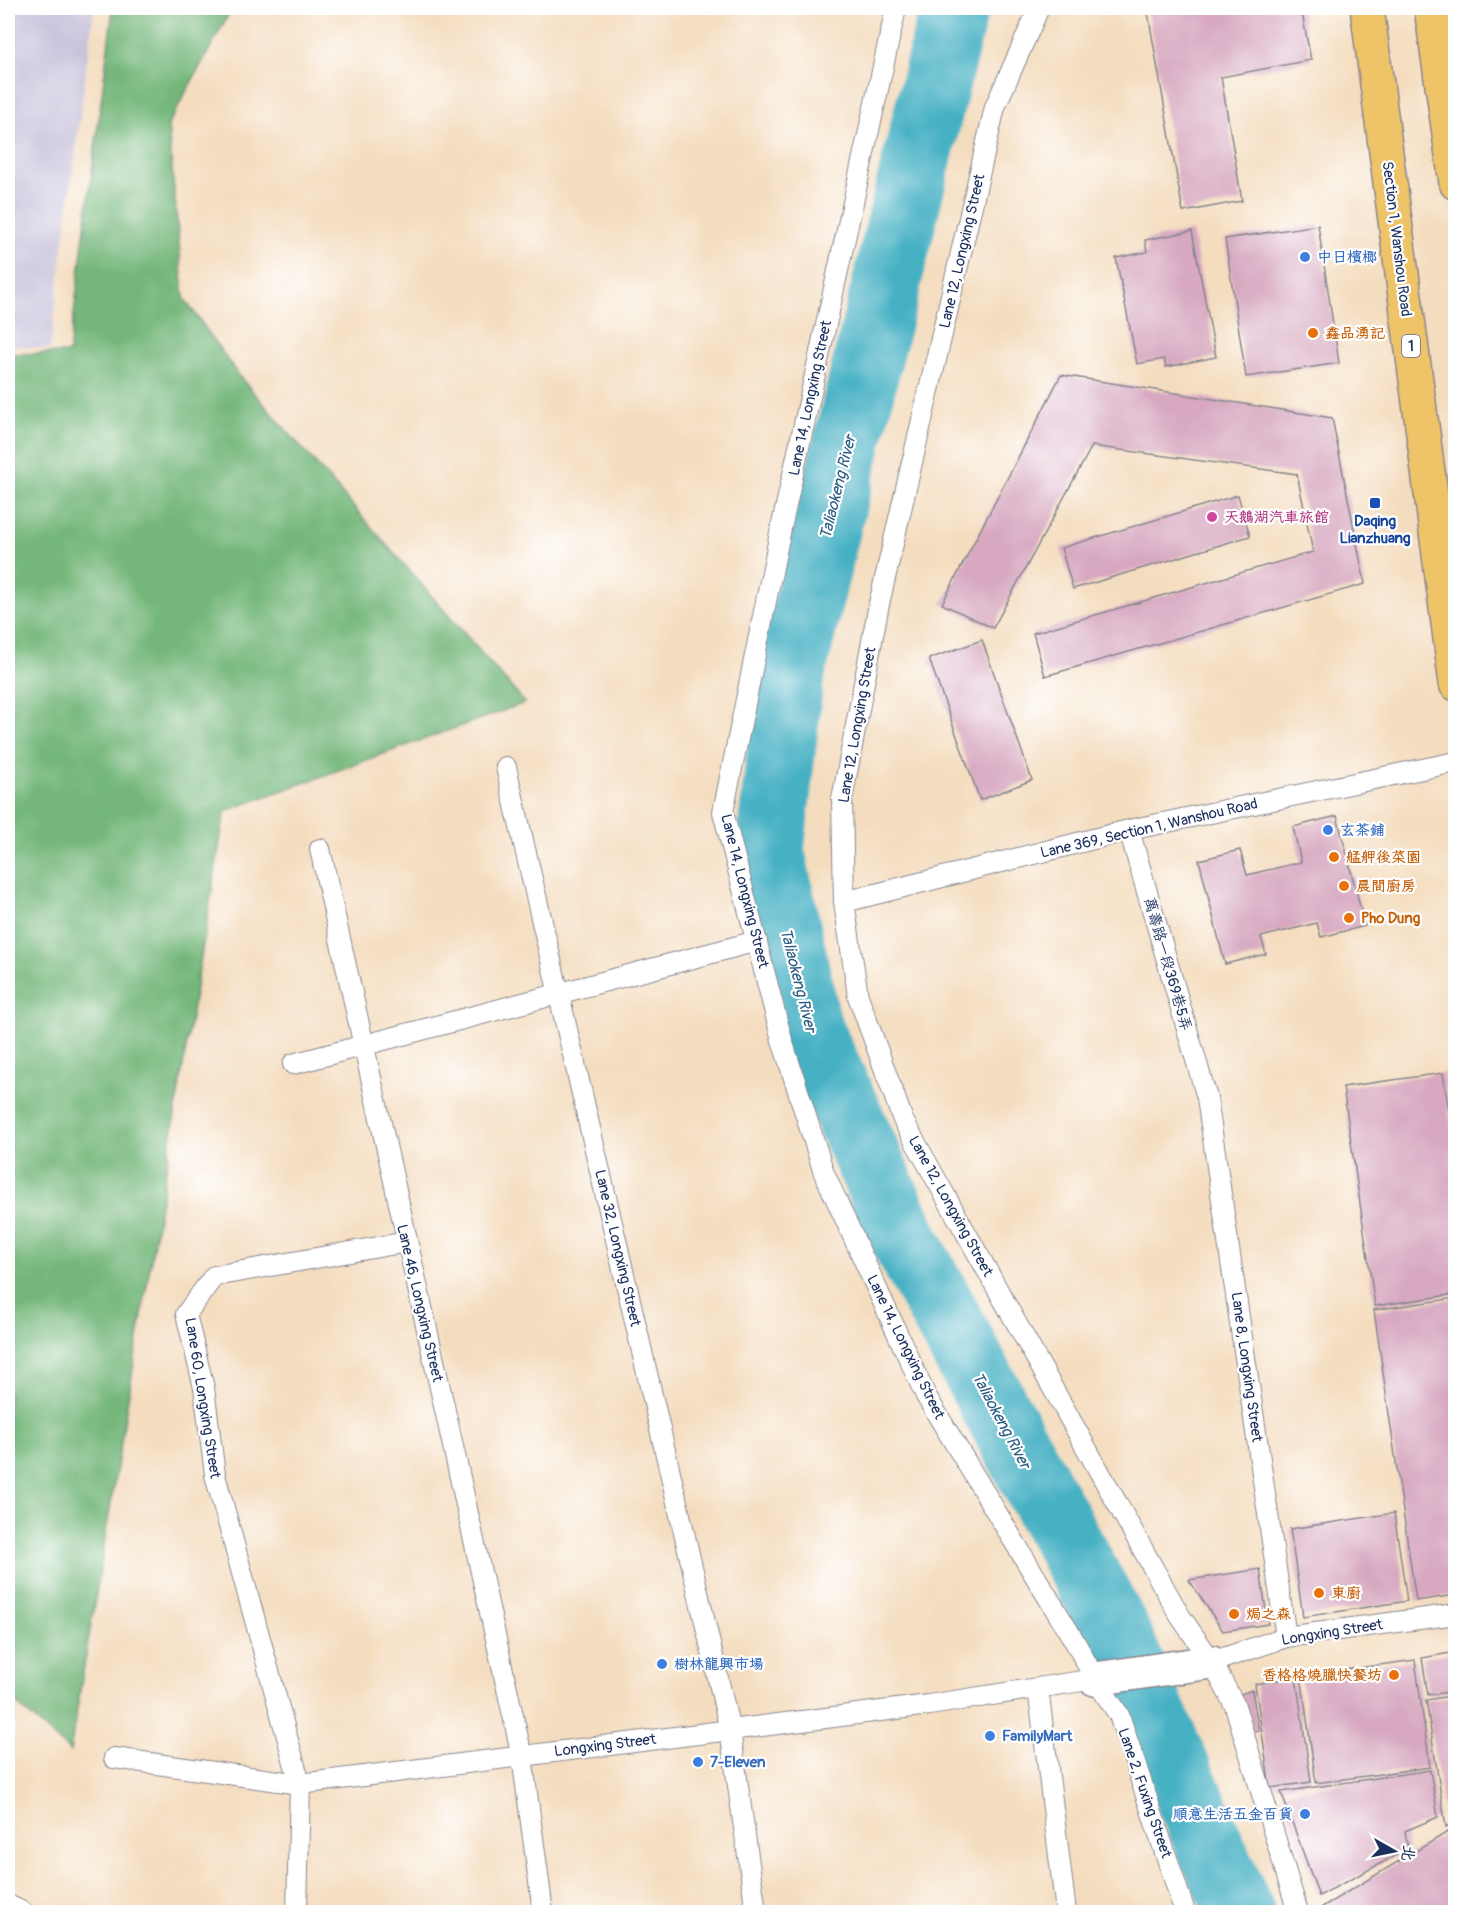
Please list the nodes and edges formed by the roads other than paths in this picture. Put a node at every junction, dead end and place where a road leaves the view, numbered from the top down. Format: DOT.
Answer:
graph roads {
  1 [pos="896,8"];
  2 [pos="1039,8"];
  3 [pos="1366,8"];
  4 [pos="1431,8"];
  5 [pos="1455,183"];
  6 [pos="1455,684"];
  7 [pos="1455,762"];
  8 [pos="506,767"];
  9 [pos="1130,830"];
  10 [pos="320,849"];
  11 [pos="844,902"];
  12 [pos="757,941"];
  13 [pos="558,994"];
  14 [pos="363,1046"];
  15 [pos="293,1064"];
  16 [pos="1208,1098"];
  17 [pos="407,1242"];
  18 [pos="1455,1614"];
  19 [pos="1286,1637"];
  20 [pos="1207,1663"];
  21 [pos="1095,1679"];
  22 [pos="1038,1688"];
  23 [pos="730,1730"];
  24 [pos="522,1756"];
  25 [pos="114,1758"];
  26 [pos="300,1784"];
  27 [pos="8,1905"];
  28 [pos="23,1912"];
  29 [pos="297,1912"];
  30 [pos="543,1912"];
  31 [pos="756,1912"];
  32 [pos="1066,1912"];
  33 [pos="1185,1912"];
  34 [pos="1298,1912"];
  1 -- 12 [label="lane, Lane 14, Longxing Street"];
  2 -- 11 [label="lane, Lane 12, Longxing Street"];
  3 -- 6 [label="main road, Section 1, Wanshou Road / 1"];
  4 -- 5 [label="main road"];
  7 -- 9 [label="lane, Lane 369, Section 1, Wanshou Road"];
  8 -- 13 [label="lane, Lane 32, Longxing Street"];
  9 -- 11 [label="lane, Lane 369, Section 1, Wanshou Road"];
  9 -- 16 [label="lane, 萬壽路一段369巷5弄"];
  10 -- 14 [label="lane, Lane 46, Longxing Street"];
  11 -- 20 [label="lane, Lane 12, Longxing Street"];
  12 -- 13 [label="lane"];
  12 -- 21 [label="lane, Lane 14, Longxing Street"];
  13 -- 14 [label="lane"];
  13 -- 23 [label="lane, Lane 32, Longxing Street"];
  14 -- 15 [label="lane"];
  14 -- 17 [label="lane, Lane 46, Longxing Street"];
  16 -- 19 [label="lane, Lane 8, Longxing Street"];
  17 -- 24 [label="lane, Lane 46, Longxing Street"];
  17 -- 26 [label="lane, Lane 60, Longxing Street"];
  18 -- 19 [label="lane, Longxing Street"];
  19 -- 20 [label="lane, Longxing Street"];
  20 -- 21 [label="street"];
  20 -- 34 [label="lane, Lane 12, Longxing Street"];
  21 -- 22 [label="lane, Longxing Street"];
  21 -- 33 [label="lane, Lane 2, Fuxing Street"];
  22 -- 23 [label="lane, Longxing Street"];
  22 -- 32 [label="lane"];
  23 -- 24 [label="lane, Longxing Street"];
  23 -- 31 [label="lane, Lane 32, Longxing Street"];
  24 -- 26 [label="lane, Longxing Street"];
  24 -- 30 [label="lane, Lane 46, Longxing Street"];
  25 -- 26 [label="lane, Longxing Street"];
  26 -- 29 [label="lane"];
  27 -- 28 [label="lane"];
}
